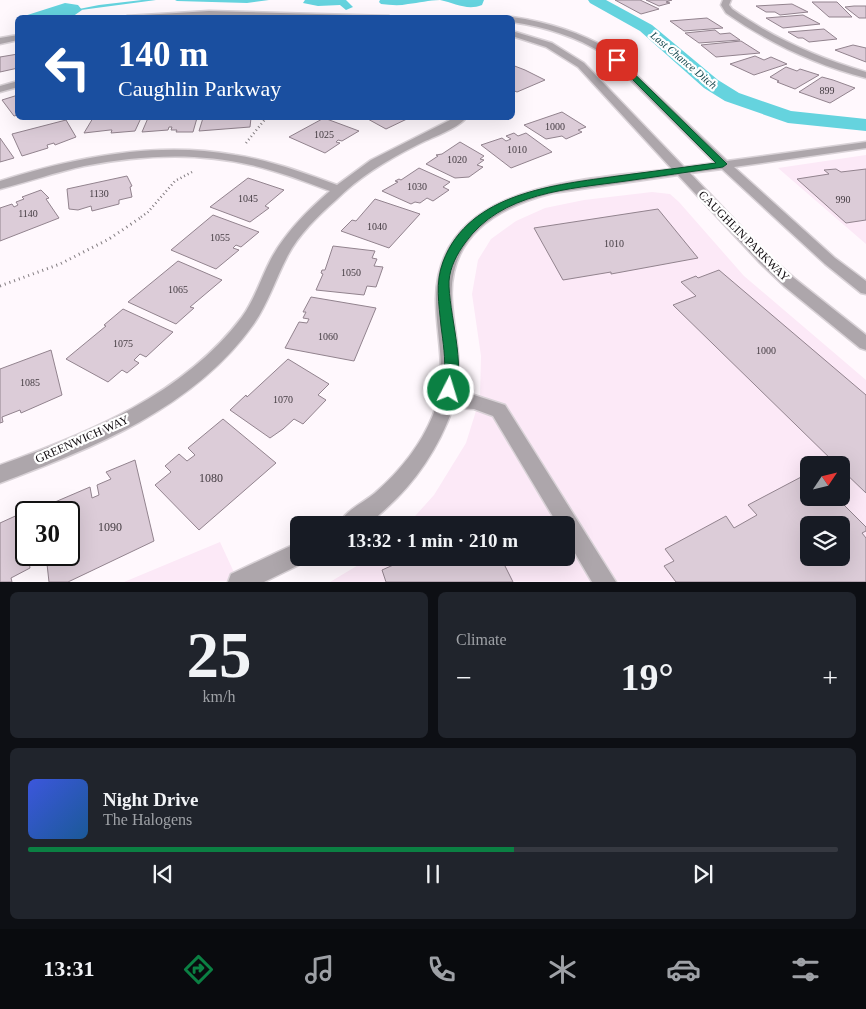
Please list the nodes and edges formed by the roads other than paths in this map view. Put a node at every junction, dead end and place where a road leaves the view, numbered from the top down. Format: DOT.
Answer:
graph roads {
  1 [pos="727,0"];
  2 [pos="175,15"];
  3 [pos="246,15"];
  4 [pos="515,20"];
  5 [pos="515,34"];
  6 [pos="15,38"];
  7 [pos="0,41"];
  8 [pos="866,75"];
  9 [pos="15,85"];
  10 [pos="0,89"];
  11 [pos="457,120"];
  12 [pos="866,145"];
  13 [pos="723,164"];
  14 [pos="680,171"];
  15 [pos="0,185"];
  16 [pos="340,190"];
  17 [pos="866,289"];
  18 [pos="866,344"];
  19 [pos="447,400"];
  20 [pos="0,474"];
  21 [pos="361,516"];
  22 [pos="290,557"];
  23 [pos="240,581"];
  24 [pos="605,582"];
  1 -- 8 [label="street"];
  2 -- 3 [label="street"];
  4 -- 13 [label="street"];
  5 -- 14 [label="street, CAUGHLIN PARKWAY"];
  6 -- 7 [label="street"];
  9 -- 10 [label="street"];
  11 -- 16 [label="street, GREENWICH WAY"];
  12 -- 13 [label="street"];
  13 -- 14 [label="street"];
  13 -- 17 [label="street"];
  14 -- 18 [label="street, CAUGHLIN PARKWAY"];
  14 -- 19 [label="street"];
  15 -- 16 [label="street"];
  16 -- 20 [label="street, GREENWICH WAY"];
  19 -- 21 [label="street"];
  19 -- 24 [label="street"];
  22 -- 23 [label="street"];
}
